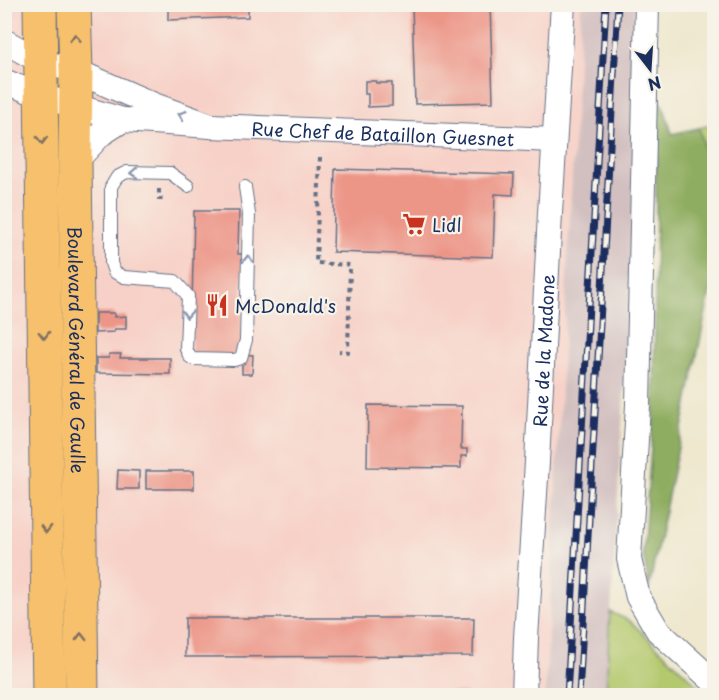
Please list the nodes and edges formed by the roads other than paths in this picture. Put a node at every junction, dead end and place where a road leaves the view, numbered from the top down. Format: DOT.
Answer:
graph roads {
  1 [pos="40,4"];
  2 [pos="74,4"];
  3 [pos="563,4"];
  4 [pos="647,4"];
  5 [pos="4,42"];
  6 [pos="40,61"];
  7 [pos="76,71"];
  8 [pos="4,81"];
  9 [pos="41,96"];
  10 [pos="76,106"];
  11 [pos="123,120"];
  12 [pos="211,126"];
  13 [pos="554,140"];
  14 [pos="75,162"];
  15 [pos="188,186"];
  16 [pos="245,187"];
  17 [pos="714,682"];
  18 [pos="49,696"];
  19 [pos="82,696"];
  20 [pos="524,696"];
  1 -- 6 [label="main road, Boulevard Général de Gaulle"];
  7 -- 2 [label="main road, Boulevard Général de Gaulle, one-way"];
  3 -- 13 [label="street, Rue de la Madone"];
  4 -- 17 [label="street"];
  5 -- 6 [label="street, Rue Chef de Bataillon Guesnet"];
  6 -- 7 [label="street, Rue Chef de Bataillon Guesnet"];
  6 -- 9 [label="main road, Boulevard Général de Gaulle"];
  7 -- 10 [label="main road, Boulevard Général de Gaulle"];
  12 -- 7 [label="street, Rue Chef de Bataillon Guesnet, one-way"];
  8 -- 9 [label="street, Rue Chef de Bataillon Guesnet"];
  9 -- 10 [label="street, Rue Chef de Bataillon Guesnet"];
  9 -- 18 [label="main road, Boulevard Général de Gaulle, one-way"];
  10 -- 11 [label="street, Rue Chef de Bataillon Guesnet"];
  10 -- 14 [label="main road, Boulevard Général de Gaulle"];
  11 -- 12 [label="street, Rue Chef de Bataillon Guesnet"];
  11 -- 14 [label="street"];
  12 -- 13 [label="street, Rue Chef de Bataillon Guesnet"];
  13 -- 20 [label="street, Rue de la Madone"];
  19 -- 14 [label="main road, Boulevard Général de Gaulle, one-way"];
  15 -- 16 [label="lane, one-way"];
}
